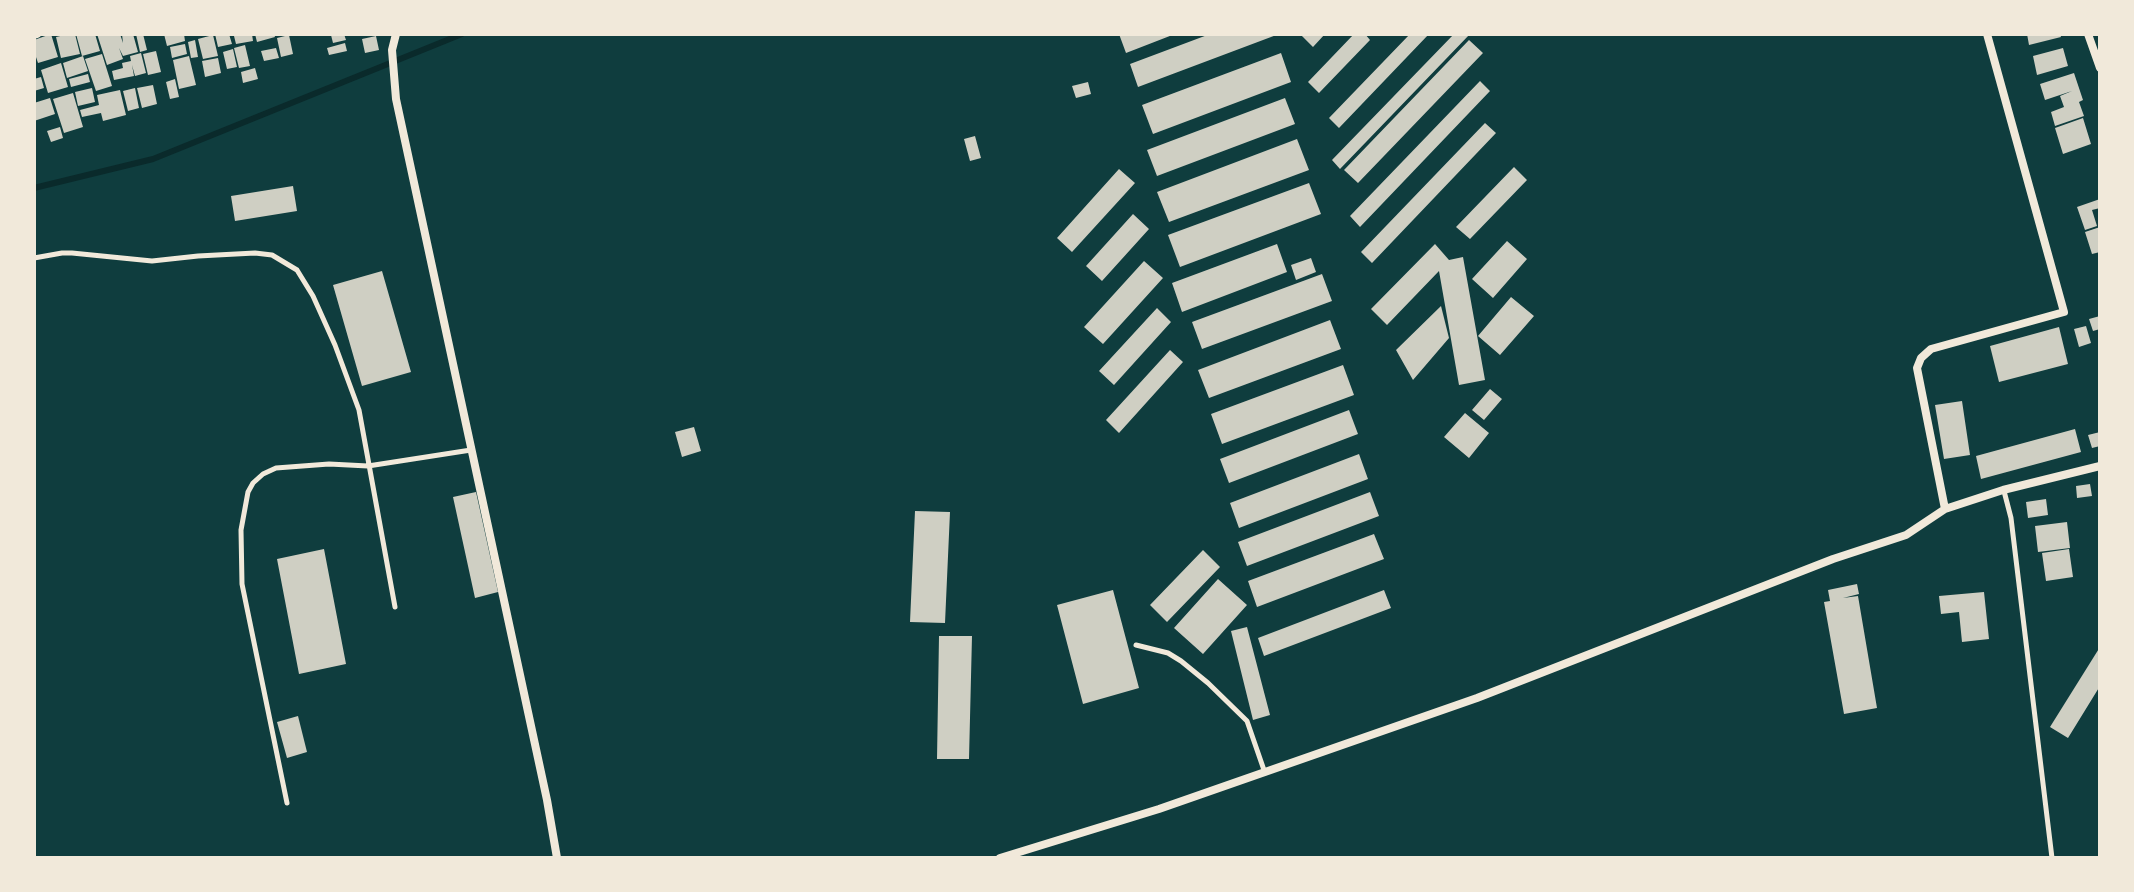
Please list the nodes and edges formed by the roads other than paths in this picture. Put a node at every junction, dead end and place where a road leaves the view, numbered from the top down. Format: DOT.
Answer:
graph roads {
  1 [pos="396,34"];
  2 [pos="1987,34"];
  3 [pos="2088,34"];
  4 [pos="2100,68"];
  5 [pos="34,258"];
  6 [pos="472,450"];
  7 [pos="368,466"];
  8 [pos="2100,466"];
  9 [pos="2003,490"];
  10 [pos="1945,509"];
  11 [pos="395,607"];
  12 [pos="1136,645"];
  13 [pos="1265,774"];
  14 [pos="287,803"];
  15 [pos="557,858"];
  16 [pos="1000,858"];
  17 [pos="2052,858"];
  1 -- 6 [label="street"];
  2 -- 10 [label="street"];
  3 -- 4 [label="street"];
  5 -- 7 [label="lane"];
  6 -- 7 [label="lane"];
  6 -- 15 [label="street"];
  7 -- 11 [label="lane"];
  7 -- 14 [label="lane"];
  8 -- 9 [label="street"];
  9 -- 10 [label="street"];
  9 -- 17 [label="lane"];
  10 -- 13 [label="street"];
  12 -- 13 [label="lane"];
  13 -- 16 [label="street"];
}
